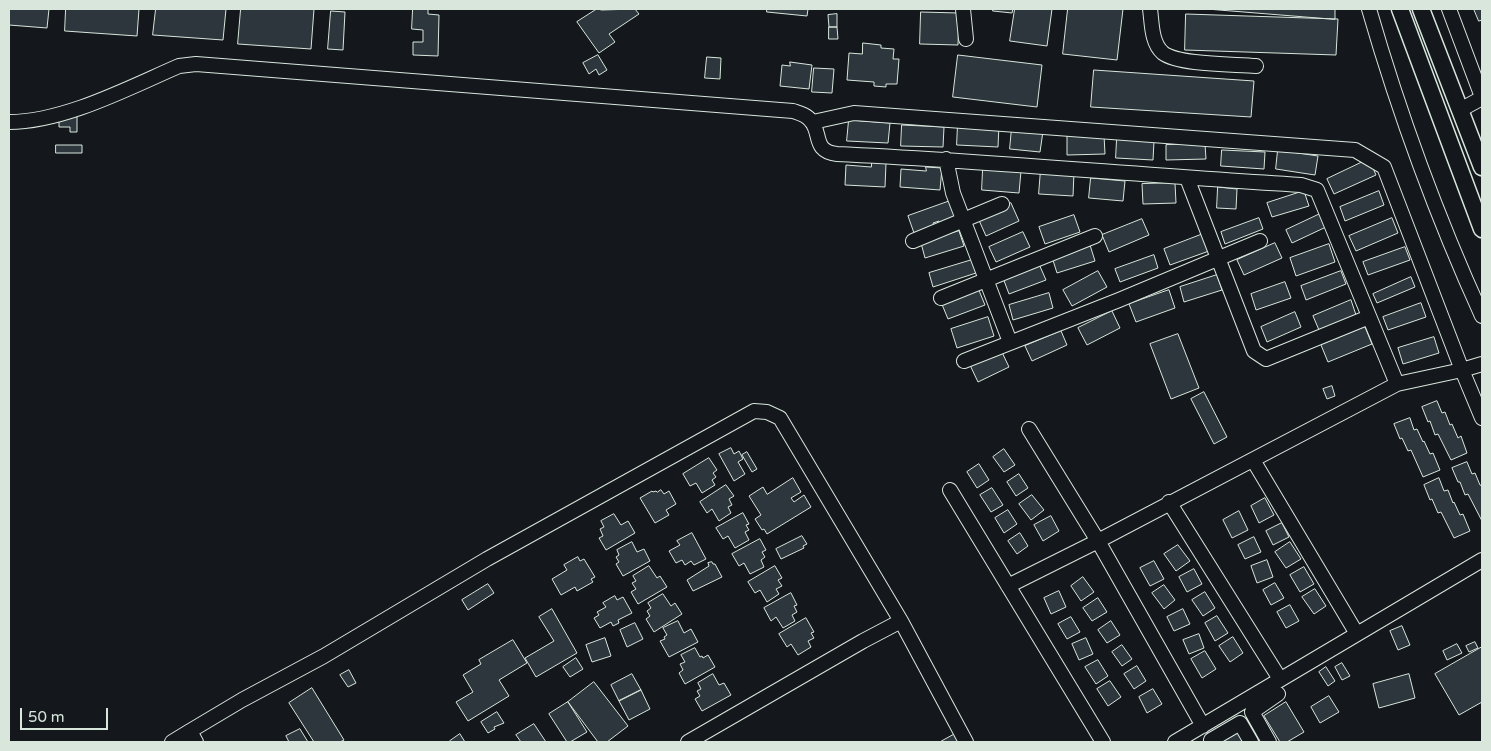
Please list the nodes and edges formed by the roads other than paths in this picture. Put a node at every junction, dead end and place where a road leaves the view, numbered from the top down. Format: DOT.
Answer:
graph roads {
  1 [pos="963,9"];
  2 [pos="1150,9"];
  3 [pos="1369,9"];
  4 [pos="1400,9"];
  5 [pos="1421,9"];
  6 [pos="1449,9"];
  7 [pos="966,39"];
  8 [pos="1256,66"];
  9 [pos="1482,98"];
  10 [pos="1460,110"];
  11 [pos="9,122"];
  12 [pos="813,122"];
  13 [pos="946,159"];
  14 [pos="1482,167"];
  15 [pos="1187,178"];
  16 [pos="1002,204"];
  17 [pos="963,221"];
  18 [pos="1482,229"];
  19 [pos="1095,236"];
  20 [pos="913,241"];
  21 [pos="1260,241"];
  22 [pos="1218,259"];
  23 [pos="985,280"];
  24 [pos="941,298"];
  25 [pos="1482,316"];
  26 [pos="1369,318"];
  27 [pos="1010,342"];
  28 [pos="964,360"];
  29 [pos="1482,364"];
  30 [pos="1462,370"];
  31 [pos="1397,384"];
  32 [pos="1482,418"];
  33 [pos="1029,428"];
  34 [pos="1253,460"];
  35 [pos="950,490"];
  36 [pos="1169,502"];
  37 [pos="1098,541"];
  38 [pos="1482,560"];
  39 [pos="1008,586"];
  40 [pos="902,621"];
  41 [pos="1357,634"];
  42 [pos="1280,679"];
  43 [pos="1278,694"];
  44 [pos="1203,726"];
  45 [pos="193,737"];
  46 [pos="1211,740"];
  47 [pos="172,742"];
  48 [pos="688,742"];
  49 [pos="966,742"];
  50 [pos="1103,742"];
  51 [pos="1175,742"];
  52 [pos="1251,742"];
  53 [pos="1269,742"];
  1 -- 7 [label="street"];
  2 -- 8 [label="street"];
  3 -- 25 [label="street"];
  4 -- 18 [label="main road"];
  5 -- 10 [label="main road"];
  6 -- 9 [label="street"];
  9 -- 10 [label="street"];
  10 -- 14 [label="main road"];
  11 -- 12 [label="street"];
  12 -- 13 [label="street"];
  12 -- 30 [label="street"];
  13 -- 15 [label="street"];
  13 -- 17 [label="street"];
  15 -- 22 [label="street"];
  15 -- 26 [label="street"];
  16 -- 17 [label="street"];
  17 -- 20 [label="street"];
  17 -- 23 [label="street"];
  19 -- 23 [label="street"];
  21 -- 22 [label="street"];
  22 -- 26 [label="street"];
  22 -- 27 [label="street"];
  23 -- 24 [label="street"];
  23 -- 27 [label="street"];
  26 -- 31 [label="street"];
  27 -- 28 [label="street"];
  29 -- 30 [label="street"];
  30 -- 31 [label="street"];
  30 -- 32 [label="street"];
  31 -- 34 [label="street"];
  33 -- 37 [label="street"];
  34 -- 36 [label="street"];
  34 -- 41 [label="street"];
  35 -- 39 [label="street"];
  36 -- 37 [label="street"];
  36 -- 42 [label="street"];
  37 -- 39 [label="street"];
  37 -- 44 [label="street"];
  38 -- 41 [label="street"];
  39 -- 50 [label="street"];
  40 -- 45 [label="street"];
  40 -- 48 [label="street"];
  40 -- 49 [label="street"];
  41 -- 42 [label="street"];
  42 -- 44 [label="street"];
  43 -- 53 [label="street"];
  44 -- 51 [label="street"];
  45 -- 47 [label="street"];
  46 -- 52 [label="street"];
}
